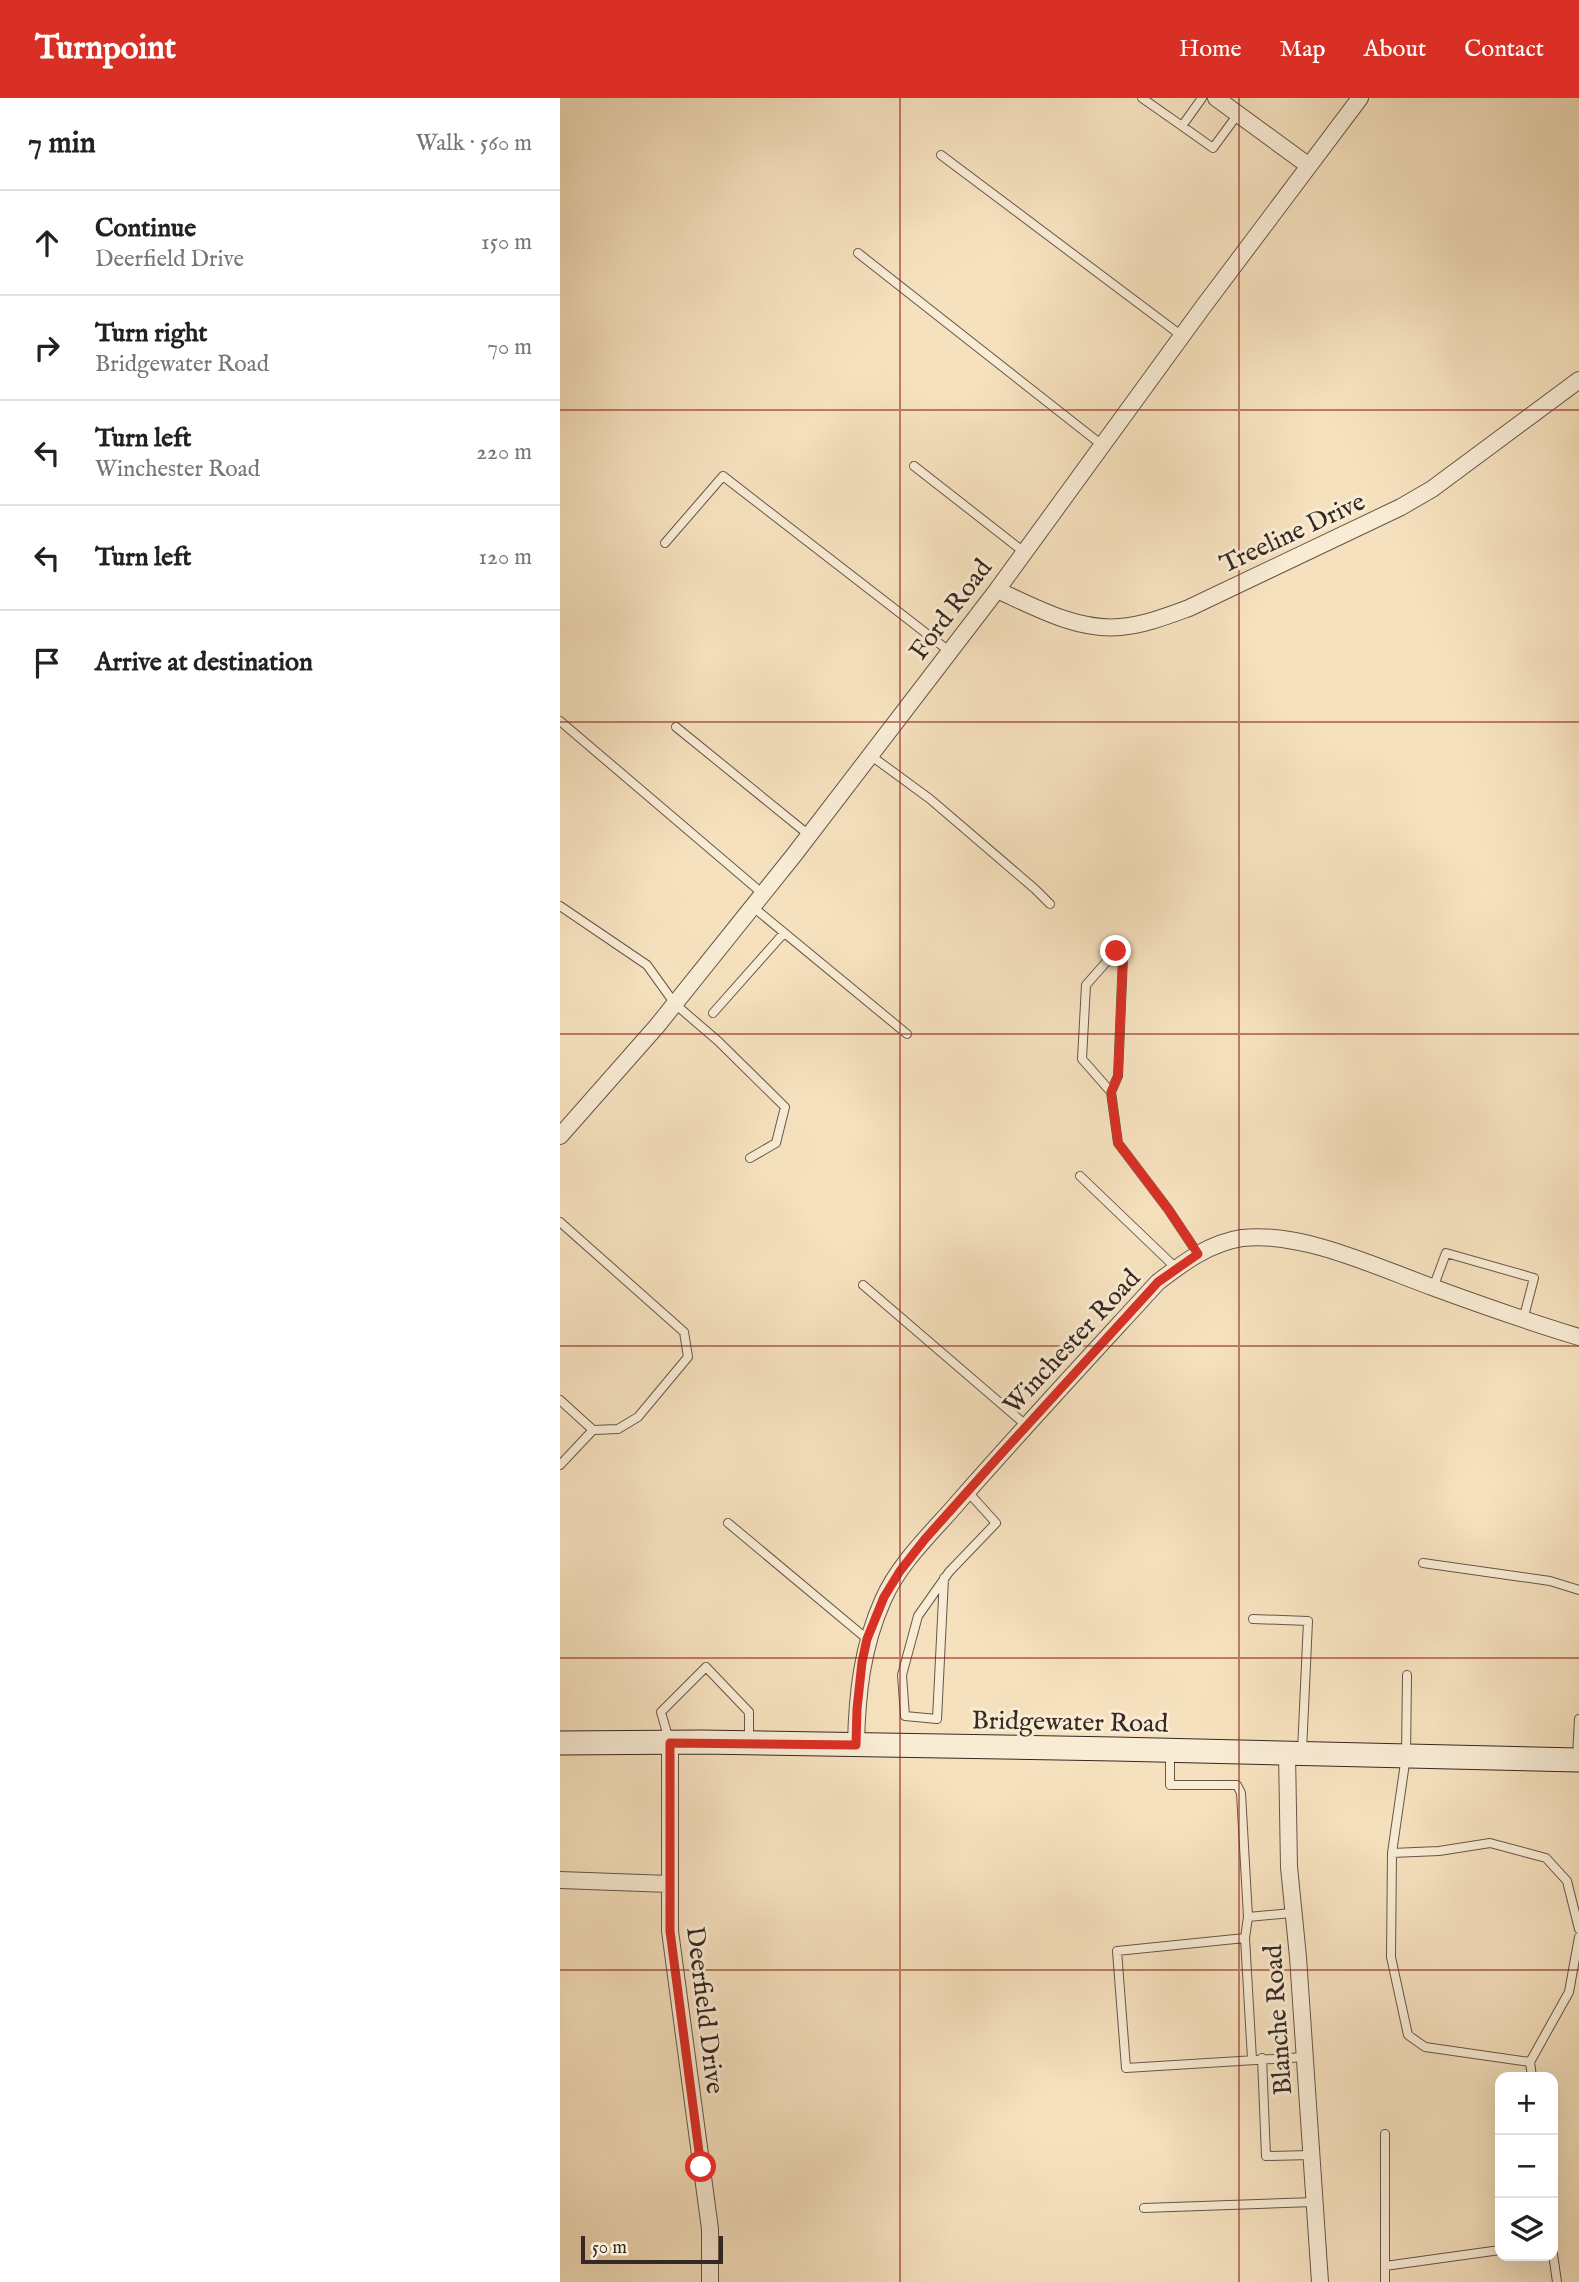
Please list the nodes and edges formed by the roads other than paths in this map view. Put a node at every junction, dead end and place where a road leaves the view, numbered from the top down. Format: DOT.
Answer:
graph roads {
  1 [pos="1142,98"];
  2 [pos="1202,98"];
  3 [pos="1216,98"];
  4 [pos="1360,98"];
  5 [pos="1238,114"];
  6 [pos="1182,126"];
  7 [pos="941,155"];
  8 [pos="1309,166"];
  9 [pos="858,253"];
  10 [pos="1182,336"];
  11 [pos="1579,380"];
  12 [pos="1102,445"];
  13 [pos="914,466"];
  14 [pos="665,543"];
  15 [pos="1024,552"];
  16 [pos="997,590"];
  17 [pos="949,652"];
  18 [pos="560,721"];
  19 [pos="676,727"];
  20 [pos="870,755"];
  21 [pos="809,835"];
  22 [pos="758,900"];
  23 [pos="1049,904"];
  24 [pos="560,906"];
  25 [pos="784,933"];
  26 [pos="675,1004"];
  27 [pos="713,1013"];
  28 [pos="907,1034"];
  29 [pos="1111,1092"];
  30 [pos="560,1136"];
  31 [pos="750,1158"];
  32 [pos="1080,1176"];
  33 [pos="560,1222"];
  34 [pos="1198,1254"];
  35 [pos="1176,1268"];
  36 [pos="863,1285"];
  37 [pos="1433,1288"];
  38 [pos="1523,1320"];
  39 [pos="1579,1337"];
  40 [pos="560,1400"];
  41 [pos="1027,1426"];
  42 [pos="593,1430"];
  43 [pos="560,1465"];
  44 [pos="968,1492"];
  45 [pos="728,1523"];
  46 [pos="1423,1563"];
  47 [pos="944,1578"];
  48 [pos="1579,1590"];
  49 [pos="1253,1619"];
  50 [pos="867,1639"];
  51 [pos="1407,1675"];
  52 [pos="1579,1719"];
  53 [pos="560,1743"];
  54 [pos="670,1743"];
  55 [pos="749,1743"];
  56 [pos="856,1745"];
  57 [pos="1170,1752"];
  58 [pos="1294,1753"];
  59 [pos="1406,1756"];
  60 [pos="1578,1760"];
  61 [pos="1392,1853"];
  62 [pos="560,1880"];
  63 [pos="669,1884"];
  64 [pos="1292,1913"];
  65 [pos="1248,1917"];
  66 [pos="1579,1929"];
  67 [pos="1579,1937"];
  68 [pos="1245,1938"];
  69 [pos="1305,2057"];
  70 [pos="1262,2058"];
  71 [pos="1252,2059"];
  72 [pos="1530,2062"];
  73 [pos="1531,2072"];
  74 [pos="1385,2134"];
  75 [pos="1311,2155"];
  76 [pos="1314,2202"];
  77 [pos="1144,2208"];
  78 [pos="1495,2251"];
  79 [pos="1554,2261"];
  80 [pos="1385,2266"];
  81 [pos="710,2282"];
  82 [pos="1320,2282"];
  83 [pos="1385,2282"];
  84 [pos="1557,2282"];
  1 -- 6 [label="lane"];
  2 -- 6 [label="lane"];
  3 -- 5 [label="street"];
  4 -- 8 [label="street, Ford Road"];
  5 -- 6 [label="lane"];
  5 -- 8 [label="street"];
  7 -- 10 [label="lane"];
  8 -- 10 [label="street, Ford Road"];
  9 -- 12 [label="lane"];
  10 -- 12 [label="street, Ford Road"];
  11 -- 16 [label="street, Treeline Drive"];
  12 -- 15 [label="street, Ford Road"];
  13 -- 15 [label="lane"];
  14 -- 17 [label="lane"];
  15 -- 16 [label="street, Ford Road"];
  16 -- 17 [label="street, Ford Road"];
  17 -- 20 [label="street, Ford Road"];
  18 -- 22 [label="lane"];
  19 -- 21 [label="lane"];
  20 -- 21 [label="street, Ford Road"];
  20 -- 23 [label="lane"];
  21 -- 22 [label="street, Ford Road"];
  22 -- 25 [label="lane"];
  22 -- 26 [label="street, Ford Road"];
  24 -- 26 [label="lane"];
  25 -- 27 [label="lane"];
  25 -- 28 [label="lane"];
  26 -- 30 [label="street, Ford Road"];
  26 -- 31 [label="lane"];
  29 -- 29 [label="lane"];
  29 -- 34 [label="lane"];
  32 -- 35 [label="lane"];
  33 -- 42 [label="lane"];
  34 -- 35 [label="street, Winchester Road"];
  34 -- 37 [label="street, Winchester Road"];
  35 -- 41 [label="street, Winchester Road"];
  36 -- 41 [label="lane"];
  37 -- 38 [label="street, Winchester Road"];
  37 -- 38 [label="lane"];
  38 -- 39 [label="street, Winchester Road"];
  40 -- 42 [label="lane"];
  41 -- 44 [label="street, Winchester Road"];
  42 -- 43 [label="lane"];
  44 -- 47 [label="lane"];
  44 -- 50 [label="street, Winchester Road"];
  45 -- 50 [label="lane"];
  46 -- 48 [label="lane"];
  47 -- 47 [label="lane"];
  49 -- 58 [label="lane"];
  50 -- 56 [label="street, Winchester Road"];
  51 -- 59 [label="lane"];
  52 -- 60 [label="lane"];
  53 -- 54 [label="main road, Bridgewater Road"];
  54 -- 55 [label="main road, Bridgewater Road"];
  54 -- 55 [label="lane"];
  54 -- 63 [label="street, Deerfield Drive"];
  55 -- 56 [label="main road, Bridgewater Road"];
  56 -- 57 [label="main road, Bridgewater Road"];
  57 -- 58 [label="main road, Bridgewater Road"];
  57 -- 65 [label="lane"];
  58 -- 59 [label="main road, Bridgewater Road"];
  58 -- 64 [label="street, Blanche Road"];
  59 -- 60 [label="main road, Bridgewater Road"];
  59 -- 61 [label="lane"];
  61 -- 66 [label="lane"];
  61 -- 72 [label="lane"];
  62 -- 63 [label="street"];
  63 -- 81 [label="street, Deerfield Drive"];
  64 -- 65 [label="lane"];
  64 -- 69 [label="street, Blanche Road"];
  65 -- 68 [label="lane"];
  67 -- 72 [label="lane"];
  68 -- 71 [label="lane"];
  68 -- 71 [label="lane"];
  69 -- 70 [label="lane"];
  69 -- 75 [label="street, Blanche Road"];
  70 -- 71 [label="lane"];
  70 -- 75 [label="lane"];
  72 -- 73 [label="lane"];
  74 -- 80 [label="lane"];
  75 -- 76 [label="street, Blanche Road"];
  76 -- 77 [label="lane"];
  76 -- 82 [label="street, Blanche Road"];
  78 -- 80 [label="lane"];
  79 -- 84 [label="lane"];
  80 -- 83 [label="lane"];
}
